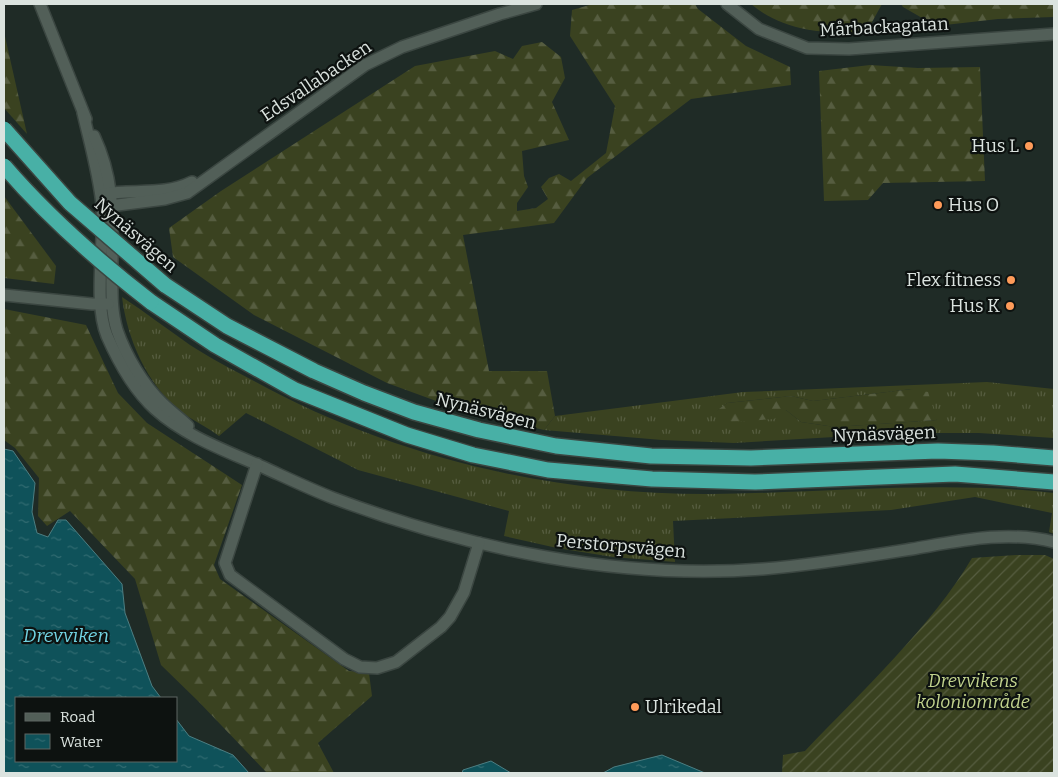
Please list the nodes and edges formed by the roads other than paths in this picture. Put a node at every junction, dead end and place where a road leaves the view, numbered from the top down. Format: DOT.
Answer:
graph roads {
  1 [pos="40,4"];
  2 [pos="536,4"];
  3 [pos="726,4"];
  4 [pos="1054,34"];
  5 [pos="4,129"];
  6 [pos="4,166"];
  7 [pos="210,175"];
  8 [pos="106,194"];
  9 [pos="107,206"];
  10 [pos="4,295"];
  11 [pos="106,304"];
  12 [pos="1054,458"];
  13 [pos="257,464"];
  14 [pos="1054,482"];
  15 [pos="1054,542"];
  16 [pos="479,543"];
  1 -- 8 [label="street, Perstorpsvägen"];
  2 -- 7 [label="street, Edsvallabacken"];
  3 -- 4 [label="street, Mårbackagatan"];
  5 -- 12 [label="highway, Nynäsvägen, bridge"];
  6 -- 14 [label="highway, bridge"];
  7 -- 8 [label="street, Edsvallabacken"];
  7 -- 9 [label="street, Edsvallabacken"];
  8 -- 9 [label="street, Perstorpsvägen"];
  9 -- 11 [label="street, Perstorpsvägen"];
  10 -- 11 [label="street"];
  11 -- 13 [label="street, Perstorpsvägen"];
  13 -- 16 [label="street, Perstorpsvägen"];
  13 -- 16 [label="street"];
  15 -- 16 [label="street, Perstorpsvägen"];
}
